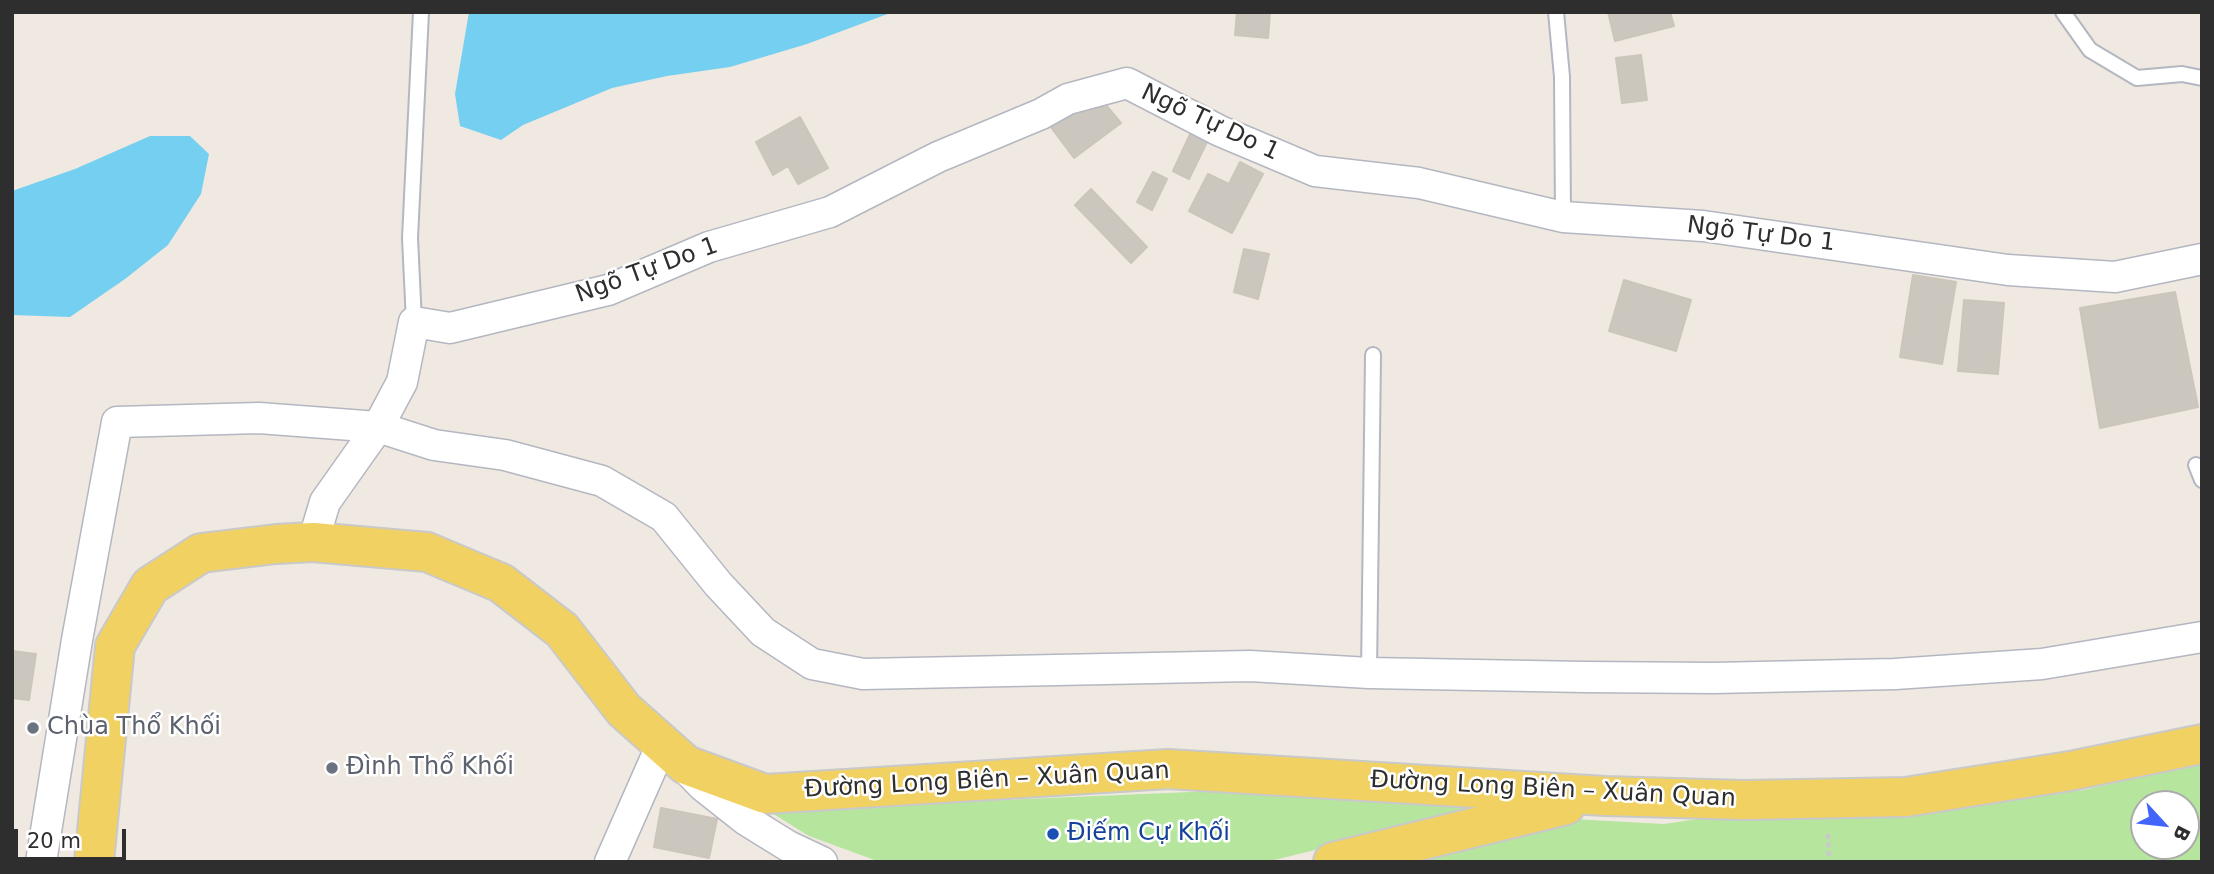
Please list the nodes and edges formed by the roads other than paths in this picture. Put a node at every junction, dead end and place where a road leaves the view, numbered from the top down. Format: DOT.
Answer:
graph roads {
  1 [pos="421,12"];
  2 [pos="1556,12"];
  3 [pos="2063,12"];
  4 [pos="2202,78"];
  5 [pos="1563,217"];
  6 [pos="2202,259"];
  7 [pos="414,322"];
  8 [pos="1373,355"];
  9 [pos="378,427"];
  10 [pos="2196,466"];
  11 [pos="2202,480"];
  12 [pos="313,542"];
  13 [pos="2202,637"];
  14 [pos="1369,673"];
  15 [pos="662,744"];
  16 [pos="2202,744"];
  17 [pos="1605,796"];
  18 [pos="41,862"];
  19 [pos="94,862"];
  20 [pos="610,862"];
  21 [pos="822,862"];
  22 [pos="1333,862"];
  1 -- 7 [label="lane"];
  2 -- 5 [label="lane"];
  3 -- 4 [label="lane"];
  5 -- 6 [label="street, Ngõ Tự Do 1"];
  5 -- 7 [label="street, Ngõ Tự Do 1"];
  7 -- 9 [label="street"];
  8 -- 14 [label="lane"];
  9 -- 12 [label="street"];
  9 -- 14 [label="street"];
  9 -- 18 [label="street"];
  10 -- 11 [label="lane"];
  12 -- 15 [label="main road, Đường Long Biên – Xuân Quan"];
  12 -- 19 [label="main road, Đường Long Biên – Xuân Quan"];
  13 -- 14 [label="street"];
  15 -- 17 [label="main road, Đường Long Biên – Xuân Quan"];
  15 -- 20 [label="street"];
  15 -- 21 [label="street"];
  16 -- 17 [label="main road, Đường Long Biên – Xuân Quan"];
  17 -- 22 [label="main road"];
}
